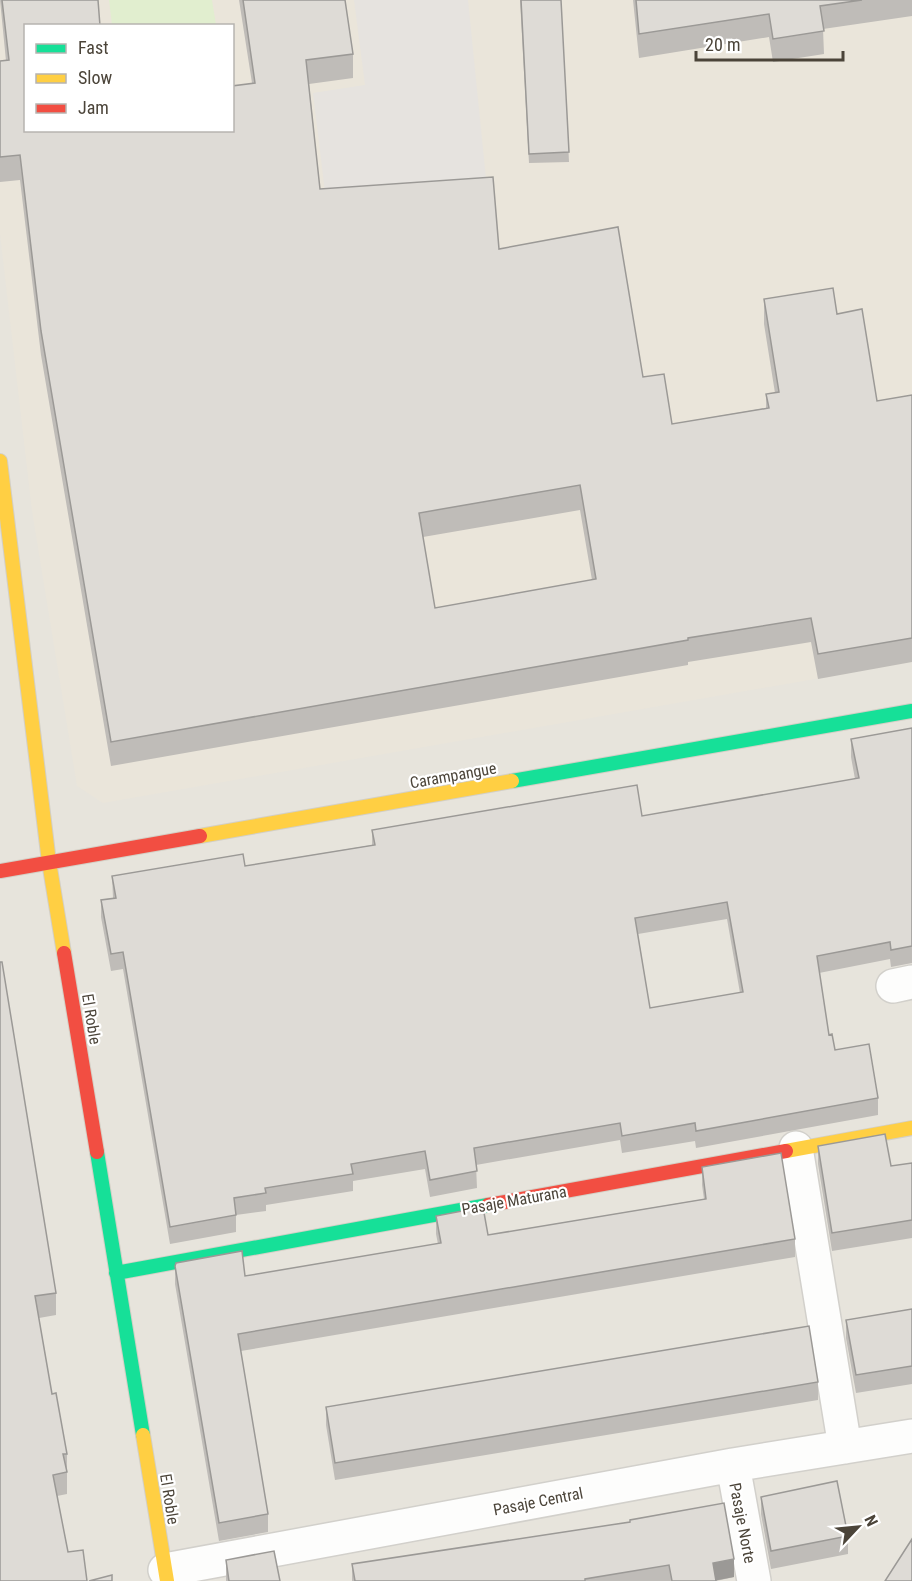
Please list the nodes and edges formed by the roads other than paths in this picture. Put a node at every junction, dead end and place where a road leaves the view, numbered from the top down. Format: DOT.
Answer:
graph roads {
  1 [pos="0,461"];
  2 [pos="912,711"];
  3 [pos="49,862"];
  4 [pos="0,871"];
  5 [pos="912,1128"];
  6 [pos="796,1148"];
  7 [pos="116,1273"];
  8 [pos="912,1436"];
  9 [pos="845,1447"];
  10 [pos="733,1465"];
  11 [pos="166,1576"];
  12 [pos="754,1581"];
  1 -- 3 [label="street, El Roble"];
  2 -- 3 [label="street, Carampangue"];
  3 -- 4 [label="street, Carampangue"];
  3 -- 7 [label="street, El Roble"];
  5 -- 6 [label="street, Pasaje Maturana"];
  6 -- 7 [label="street, Pasaje Maturana"];
  6 -- 9 [label="street"];
  7 -- 11 [label="street, El Roble"];
  8 -- 9 [label="street, Pasaje Central"];
  9 -- 10 [label="street, Pasaje Central"];
  10 -- 11 [label="street, Pasaje Central"];
  10 -- 12 [label="street, Pasaje Norte"];
}
